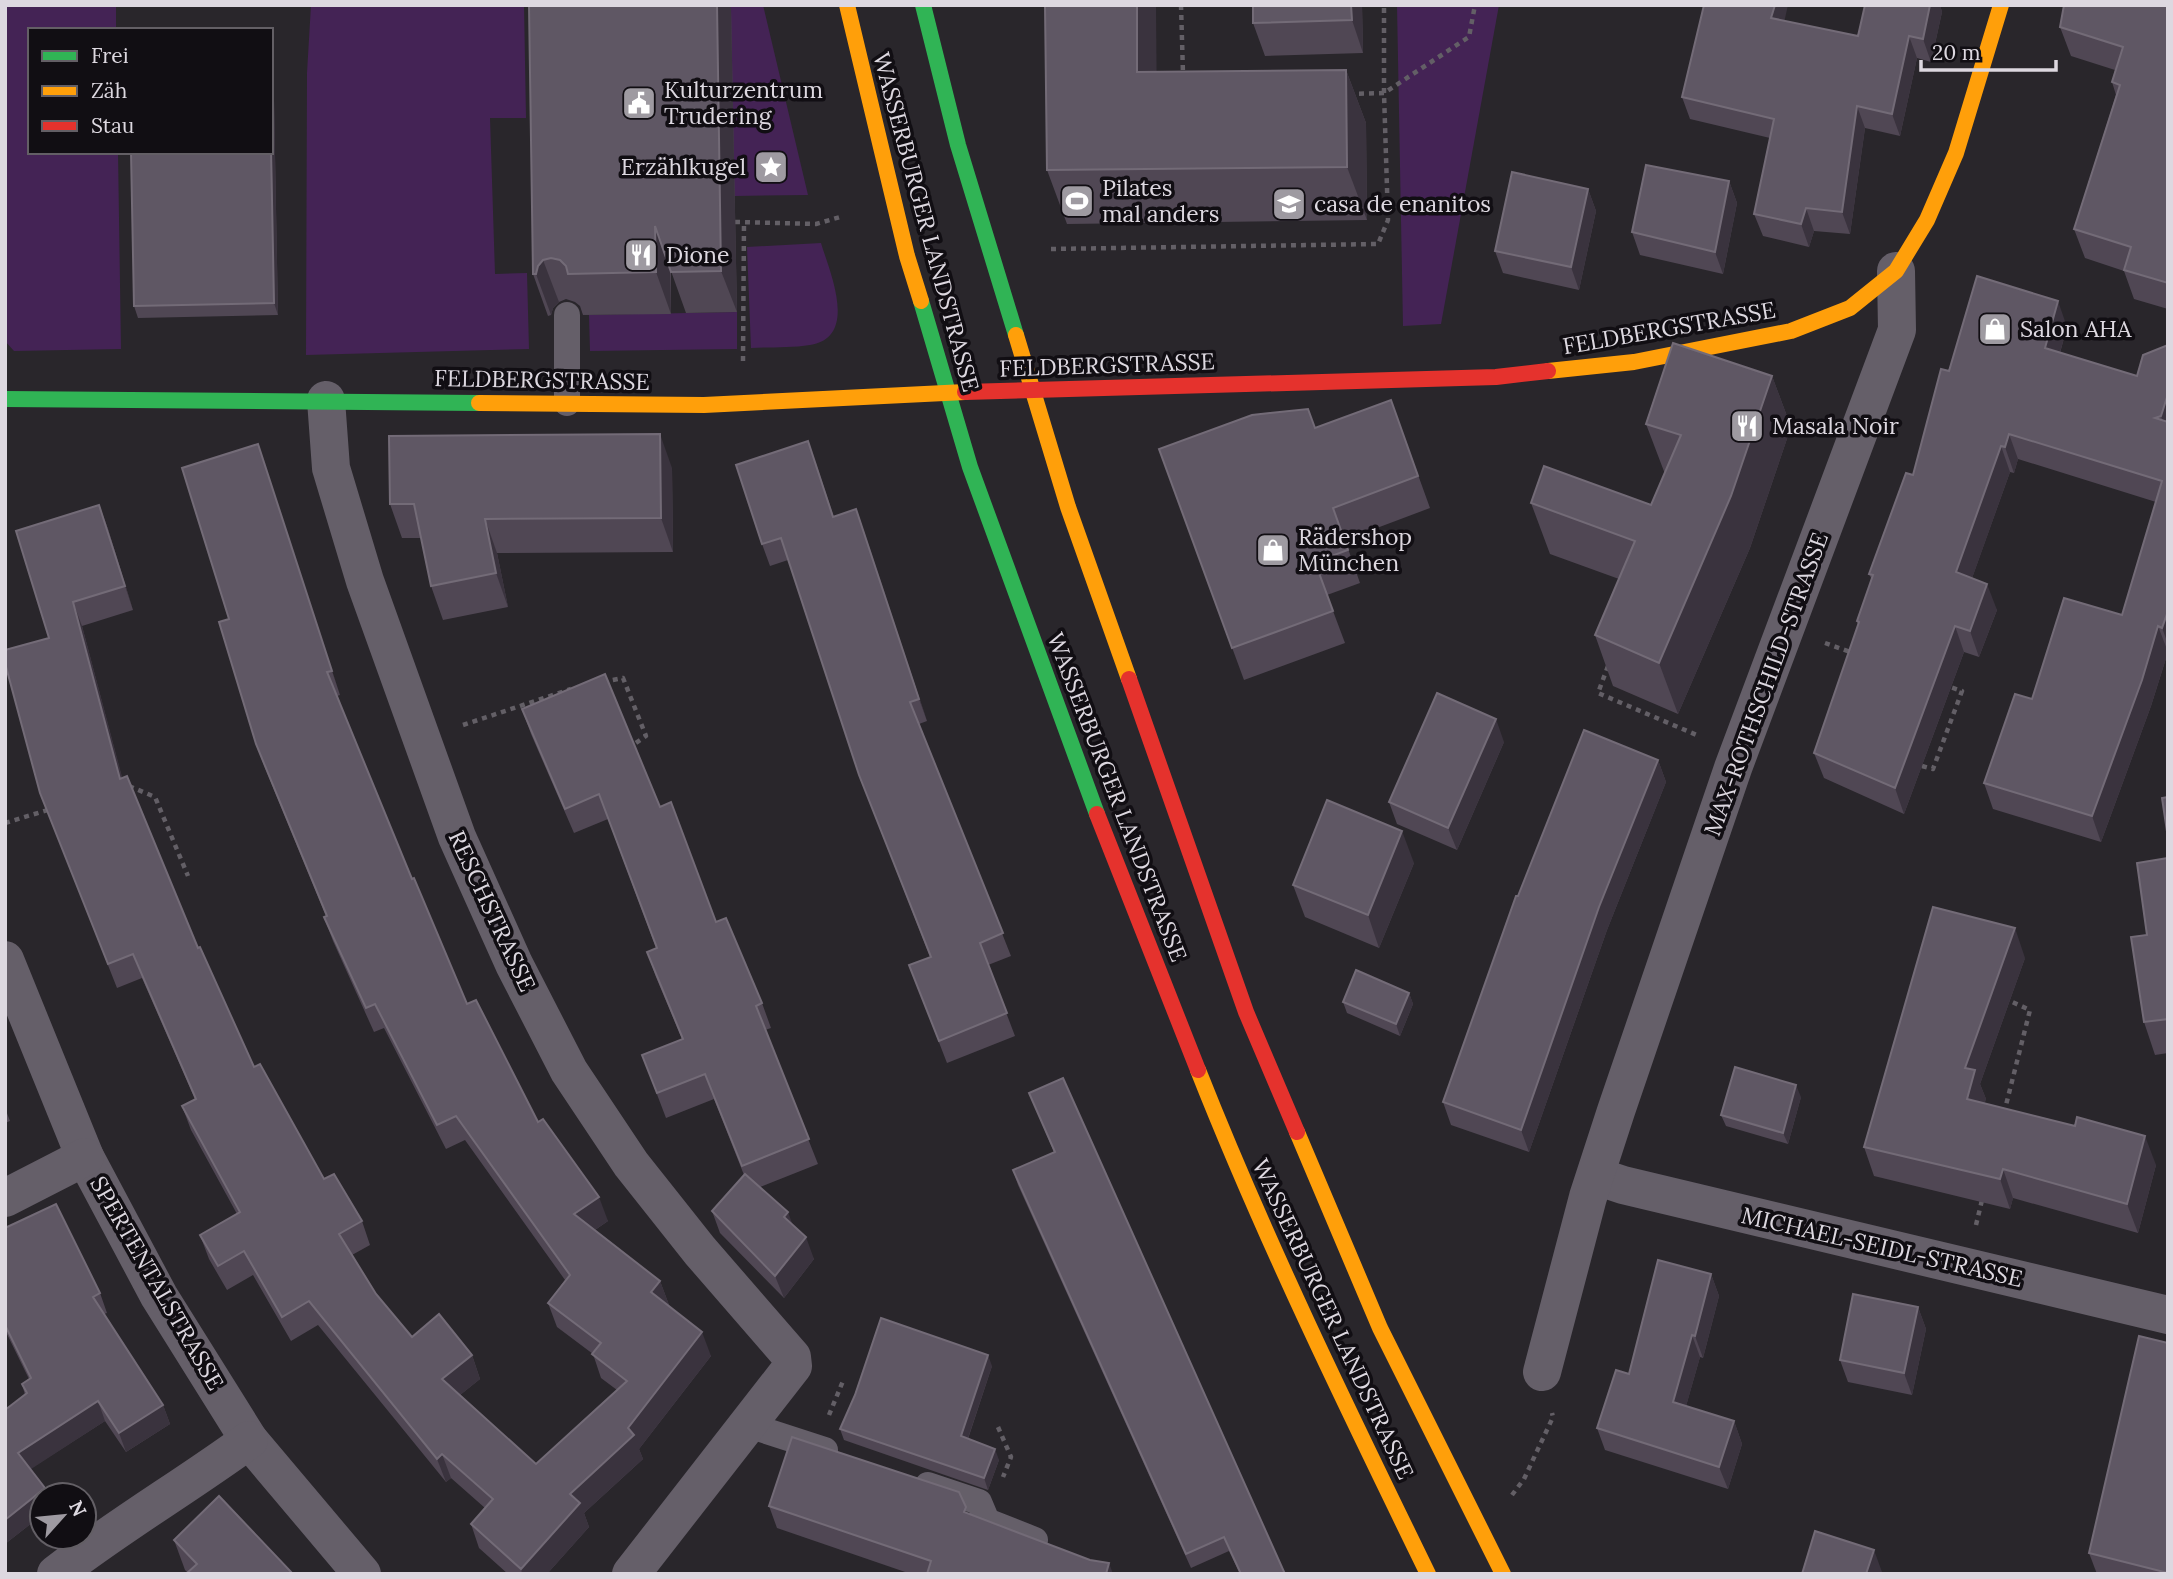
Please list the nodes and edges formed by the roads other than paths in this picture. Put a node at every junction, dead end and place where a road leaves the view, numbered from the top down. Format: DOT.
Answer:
graph roads {
  1 [pos="847,5"];
  2 [pos="923,5"];
  3 [pos="2001,5"];
  4 [pos="1896,271"];
  5 [pos="567,315"];
  6 [pos="1032,390"];
  7 [pos="947,393"];
  8 [pos="5,399"];
  9 [pos="326,400"];
  10 [pos="568,402"];
  11 [pos="5,960"];
  12 [pos="85,1157"];
  13 [pos="1597,1176"];
  14 [pos="5,1198"];
  15 [pos="2168,1315"];
  16 [pos="1542,1371"];
  17 [pos="748,1425"];
  18 [pos="249,1440"];
  19 [pos="853,1460"];
  20 [pos="904,1477"];
  21 [pos="1058,1549"];
  22 [pos="56,1574"];
  23 [pos="362,1574"];
  24 [pos="631,1574"];
  25 [pos="1428,1574"];
  26 [pos="1503,1574"];
  1 -- 7 [label="main road, WASSERBURGER LANDSTRASSE"];
  2 -- 6 [label="main road, WASSERBURGER LANDSTRASSE"];
  3 -- 4 [label="main road"];
  4 -- 6 [label="main road, FELDBERGSTRASSE"];
  4 -- 13 [label="street, MAX-ROTHSCHILD-STRASSE"];
  5 -- 10 [label="lane"];
  6 -- 7 [label="main road, FELDBERGSTRASSE"];
  6 -- 26 [label="main road, WASSERBURGER LANDSTRASSE"];
  7 -- 10 [label="main road, FELDBERGSTRASSE"];
  7 -- 25 [label="main road, WASSERBURGER LANDSTRASSE"];
  8 -- 9 [label="main road, FELDBERGSTRASSE"];
  9 -- 10 [label="main road, FELDBERGSTRASSE"];
  9 -- 17 [label="street, RESCHSTRASSE"];
  11 -- 12 [label="street, SPERTENTALSTRASSE"];
  12 -- 14 [label="street"];
  12 -- 18 [label="street, SPERTENTALSTRASSE"];
  13 -- 15 [label="street, MICHAEL-SEIDL-STRASSE"];
  13 -- 16 [label="street, MAX-ROTHSCHILD-STRASSE"];
  17 -- 19 [label="lane"];
  17 -- 24 [label="street"];
  18 -- 22 [label="street"];
  18 -- 23 [label="street, SPERTENTALSTRASSE"];
  20 -- 21 [label="lane"];
}
